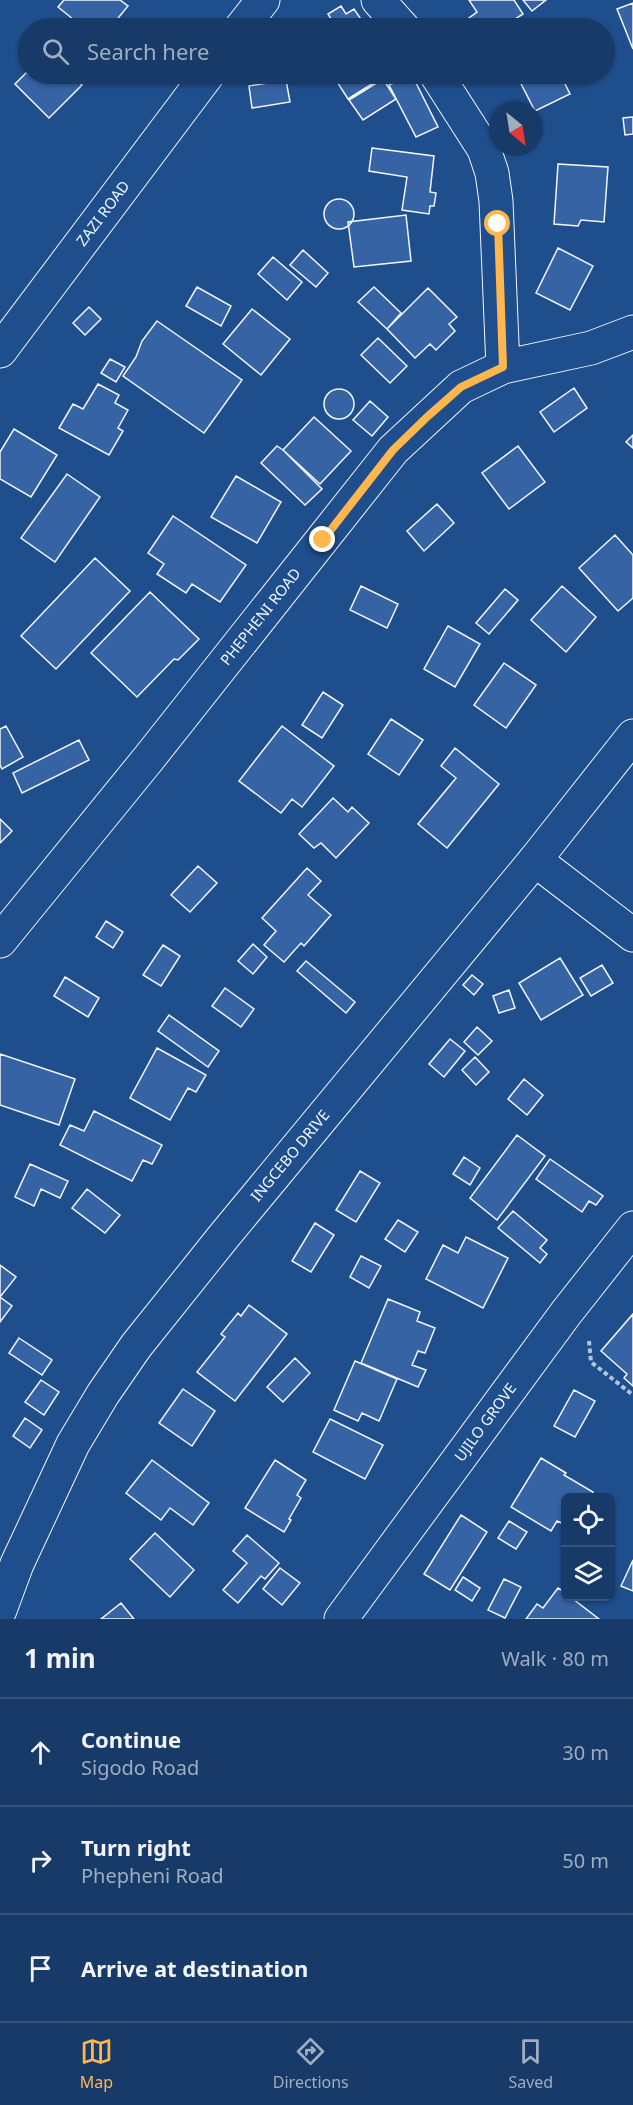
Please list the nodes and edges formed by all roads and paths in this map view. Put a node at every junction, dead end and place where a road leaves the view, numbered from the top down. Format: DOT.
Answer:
graph roads {
  1 [pos="262,0"];
  2 [pos="378,0"];
  3 [pos="248,18"];
  4 [pos="394,18"];
  5 [pos="200,84"];
  6 [pos="442,84"];
  7 [pos="633,332"];
  8 [pos="0,351"];
  9 [pos="503,367"];
  10 [pos="633,736"];
  11 [pos="535,860"];
  12 [pos="633,935"];
  13 [pos="0,941"];
  14 [pos="633,1228"];
  15 [pos="585,1289"];
  16 [pos="633,1395"];
  17 [pos="0,1610"];
  18 [pos="341,1619"];
  1 -- 3 [label="street"];
  2 -- 4 [label="street"];
  5 -- 8 [label="street, ZAZI ROAD"];
  6 -- 9 [label="street"];
  7 -- 9 [label="street, PHEPHENI ROAD"];
  9 -- 13 [label="street, PHEPHENI ROAD"];
  10 -- 11 [label="street, INGCEBO DRIVE"];
  11 -- 12 [label="street"];
  11 -- 17 [label="street, INGCEBO DRIVE"];
  14 -- 15 [label="street, UJILO GROVE"];
  15 -- 16 [label="path"];
  15 -- 18 [label="street, UJILO GROVE"];
}
